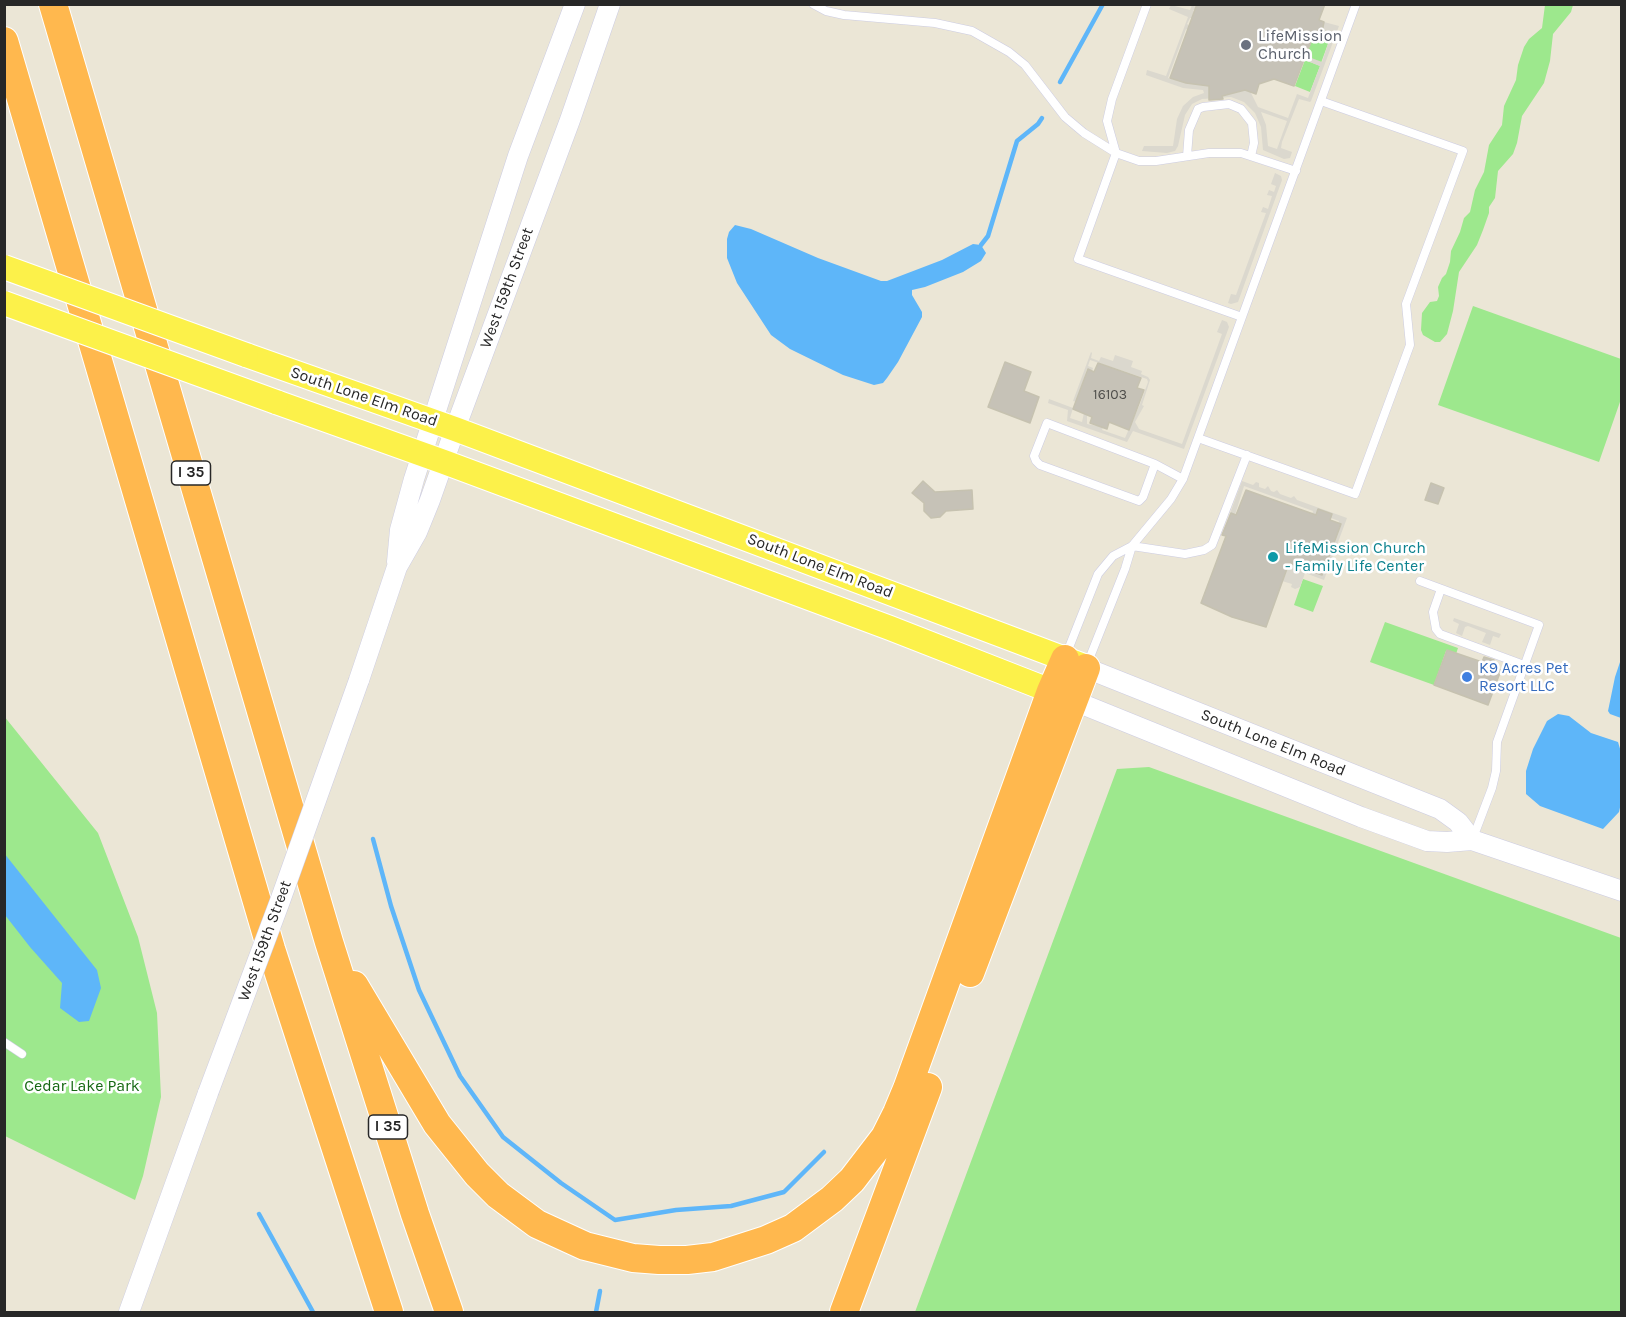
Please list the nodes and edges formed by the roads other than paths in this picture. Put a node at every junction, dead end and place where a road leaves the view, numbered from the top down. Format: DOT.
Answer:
graph roads {
  1 [pos="53,4"];
  2 [pos="575,4"];
  3 [pos="610,4"];
  4 [pos="813,4"];
  5 [pos="1147,4"];
  6 [pos="1356,4"];
  7 [pos="4,41"];
  8 [pos="4,79"];
  9 [pos="1322,101"];
  10 [pos="26,111"];
  11 [pos="1116,153"];
  12 [pos="1187,156"];
  13 [pos="1251,156"];
  14 [pos="1296,171"];
  15 [pos="4,267"];
  16 [pos="4,303"];
  17 [pos="1242,317"];
  18 [pos="443,425"];
  19 [pos="1198,438"];
  20 [pos="1247,455"];
  21 [pos="433,458"];
  22 [pos="1155,464"];
  23 [pos="1183,479"];
  24 [pos="1132,546"];
  25 [pos="1420,581"];
  26 [pos="1441,589"];
  27 [pos="1075,663"];
  28 [pos="1524,664"];
  29 [pos="1061,696"];
  30 [pos="1472,840"];
  31 [pos="1619,888"];
  32 [pos="329,942"];
  33 [pos="4,1042"];
  34 [pos="22,1054"];
  35 [pos="129,1312"];
  36 [pos="389,1312"];
  37 [pos="449,1312"];
  38 [pos="844,1312"];
  1 -- 32 [label="highway, I 35"];
  2 -- 18 [label="street, West 159th Street"];
  3 -- 18 [label="street, West 159th Street"];
  4 -- 11 [label="lane"];
  5 -- 11 [label="lane"];
  6 -- 9 [label="lane"];
  7 -- 10 [label="highway"];
  8 -- 10 [label="highway"];
  9 -- 14 [label="lane"];
  9 -- 20 [label="lane"];
  10 -- 36 [label="highway"];
  11 -- 12 [label="lane"];
  11 -- 17 [label="lane"];
  12 -- 13 [label="lane"];
  12 -- 13 [label="lane"];
  13 -- 14 [label="lane"];
  14 -- 17 [label="lane"];
  15 -- 18 [label="main road, South Lone Elm Road, bridge"];
  16 -- 21 [label="main road, South Lone Elm Road, bridge"];
  17 -- 19 [label="lane"];
  18 -- 21 [label="street, West 159th Street"];
  18 -- 27 [label="main road, South Lone Elm Road"];
  19 -- 20 [label="lane"];
  19 -- 23 [label="lane"];
  20 -- 24 [label="lane"];
  21 -- 29 [label="main road, South Lone Elm Road"];
  21 -- 35 [label="street, West 159th Street, bridge"];
  22 -- 22 [label="lane"];
  22 -- 23 [label="lane"];
  23 -- 24 [label="lane"];
  24 -- 27 [label="lane"];
  24 -- 27 [label="lane"];
  25 -- 26 [label="lane"];
  26 -- 28 [label="lane"];
  26 -- 28 [label="lane"];
  27 -- 29 [label="highway"];
  27 -- 30 [label="street, South Lone Elm Road"];
  28 -- 30 [label="lane"];
  29 -- 30 [label="street, South Lone Elm Road"];
  29 -- 32 [label="highway"];
  29 -- 38 [label="highway"];
  30 -- 31 [label="street, South Lone Elm Road"];
  32 -- 37 [label="highway, I 35"];
  33 -- 34 [label="lane"];
}
